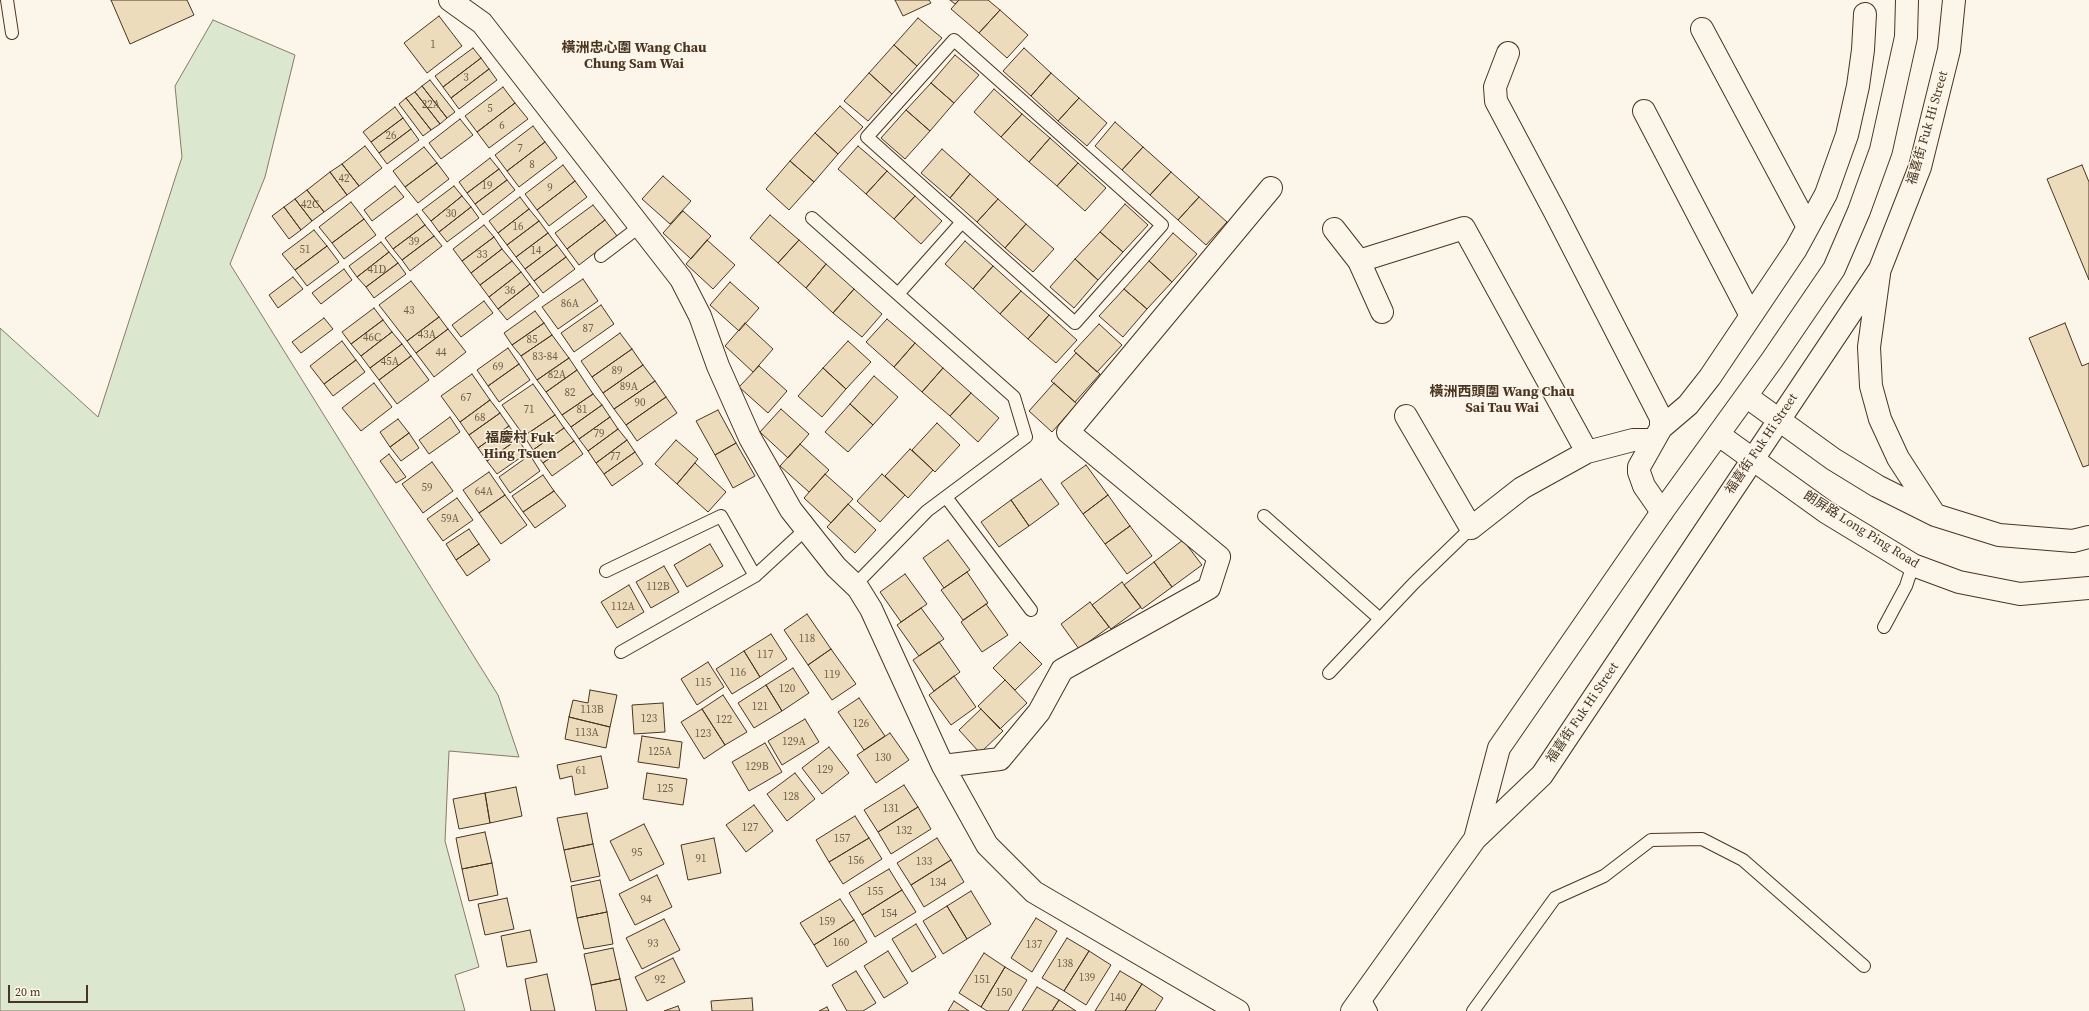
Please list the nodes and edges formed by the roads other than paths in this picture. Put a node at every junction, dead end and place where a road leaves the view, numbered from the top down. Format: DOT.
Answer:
graph roads {
  1 [pos="7,0"];
  2 [pos="450,0"];
  3 [pos="1907,0"];
  4 [pos="1954,0"];
  5 [pos="1865,14"];
  6 [pos="1702,29"];
  7 [pos="12,34"];
  8 [pos="1508,53"];
  9 [pos="1644,112"];
  10 [pos="1271,188"];
  11 [pos="812,218"];
  12 [pos="962,222"];
  13 [pos="639,227"];
  14 [pos="1808,227"];
  15 [pos="1334,229"];
  16 [pos="601,256"];
  17 [pos="1359,260"];
  18 [pos="1880,269"];
  19 [pos="898,294"];
  20 [pos="1382,312"];
  21 [pos="1751,316"];
  22 [pos="1746,396"];
  23 [pos="1406,416"];
  24 [pos="1778,419"];
  25 [pos="1658,434"];
  26 [pos="1719,435"];
  27 [pos="1587,452"];
  28 [pos="1751,459"];
  29 [pos="946,497"];
  30 [pos="1662,512"];
  31 [pos="1935,515"];
  32 [pos="1264,516"];
  33 [pos="1471,528"];
  34 [pos="806,529"];
  35 [pos="2089,537"];
  36 [pos="1914,565"];
  37 [pos="606,571"];
  38 [pos="755,576"];
  39 [pos="855,585"];
  40 [pos="2089,588"];
  41 [pos="1031,610"];
  42 [pos="1380,620"];
  43 [pos="1884,627"];
  44 [pos="621,652"];
  45 [pos="1329,673"];
  46 [pos="943,766"];
  47 [pos="1475,839"];
  48 [pos="1864,966"];
  49 [pos="1362,1006"];
  50 [pos="1238,1011"];
  51 [pos="1473,1011"];
  1 -- 7 [label="lane"];
  2 -- 13 [label="street"];
  3 -- 22 [label="street, 福喜街 Fuk Hi Street"];
  4 -- 18 [label="street, 福喜街 Fuk Hi Street"];
  5 -- 14 [label="street"];
  6 -- 14 [label="street"];
  8 -- 25 [label="street"];
  9 -- 21 [label="street"];
  10 -- 46 [label="street"];
  11 -- 19 [label="lane"];
  12 -- 12 [label="lane"];
  12 -- 19 [label="lane"];
  13 -- 16 [label="lane"];
  13 -- 34 [label="street"];
  14 -- 21 [label="street"];
  15 -- 17 [label="street"];
  17 -- 20 [label="street"];
  17 -- 27 [label="street"];
  18 -- 24 [label="street, 福喜街 Fuk Hi Street"];
  18 -- 31 [label="street"];
  19 -- 29 [label="lane"];
  21 -- 25 [label="street"];
  22 -- 24 [label="street"];
  22 -- 26 [label="street, 福喜街 Fuk Hi Street"];
  23 -- 33 [label="street"];
  24 -- 28 [label="street, 福喜街 Fuk Hi Street"];
  24 -- 31 [label="street"];
  25 -- 27 [label="street"];
  25 -- 30 [label="street"];
  26 -- 28 [label="street, 朗屏路 Long Ping Road"];
  26 -- 30 [label="street, 福喜街 Fuk Hi Street"];
  27 -- 33 [label="street"];
  28 -- 36 [label="street, 朗屏路 Long Ping Road"];
  28 -- 47 [label="street, 福喜街 Fuk Hi Street"];
  29 -- 39 [label="lane"];
  29 -- 41 [label="lane"];
  30 -- 47 [label="street, 福喜街 Fuk Hi Street"];
  31 -- 35 [label="street"];
  32 -- 42 [label="lane"];
  33 -- 42 [label="lane"];
  34 -- 38 [label="lane"];
  34 -- 39 [label="street"];
  36 -- 40 [label="street, 朗屏路 Long Ping Road"];
  36 -- 43 [label="lane"];
  37 -- 38 [label="lane"];
  38 -- 44 [label="lane"];
  39 -- 46 [label="street"];
  42 -- 45 [label="lane"];
  46 -- 50 [label="street"];
  47 -- 49 [label="street, 福喜街 Fuk Hi Street"];
  48 -- 51 [label="lane"];
}
